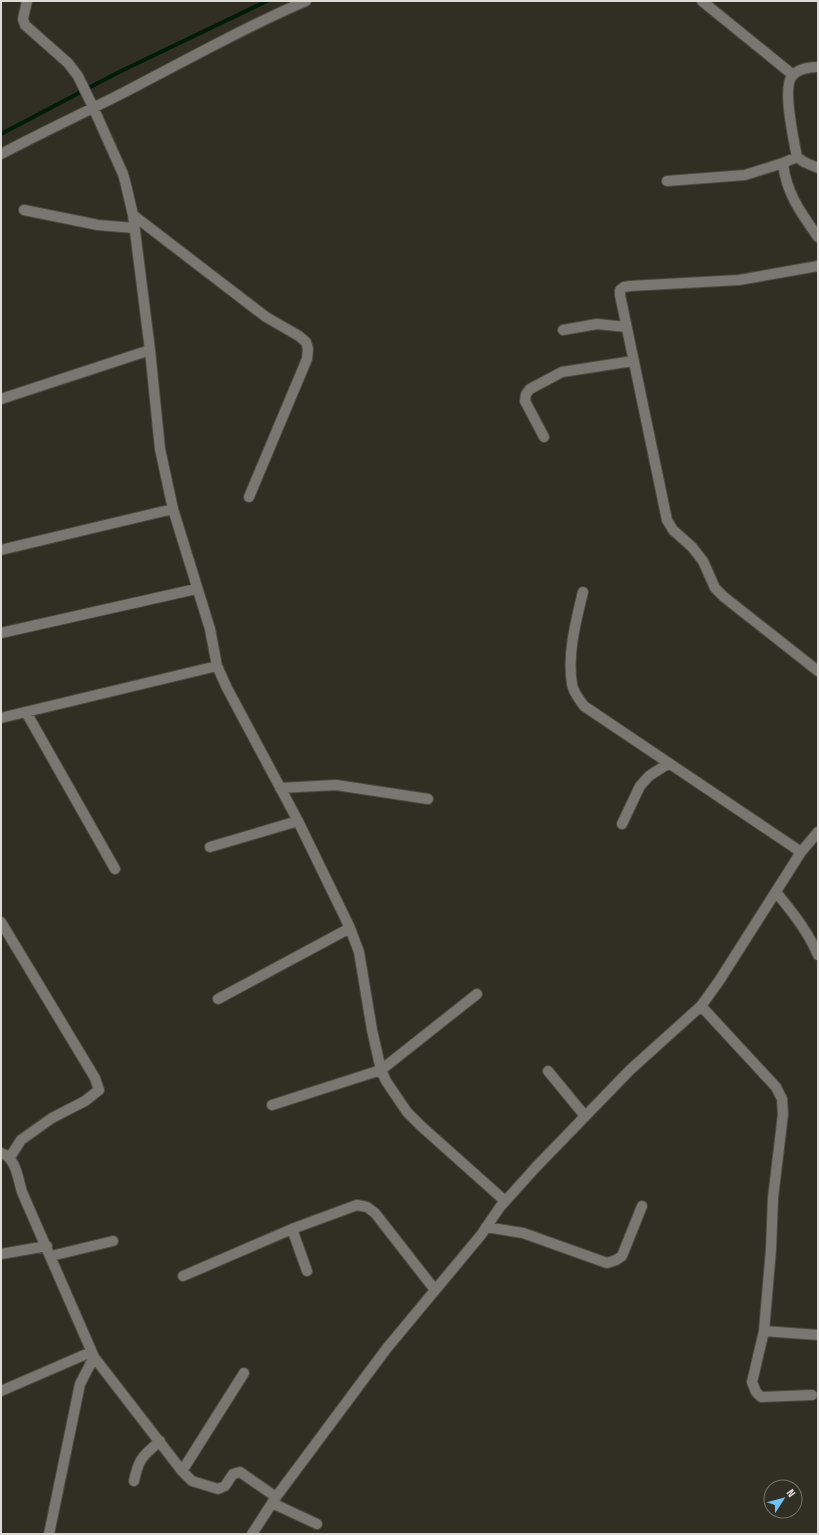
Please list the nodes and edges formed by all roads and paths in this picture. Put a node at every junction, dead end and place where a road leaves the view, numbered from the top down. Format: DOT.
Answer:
graph roads {
  1 [pos="28,1"];
  2 [pos="306,1"];
  3 [pos="702,1"];
  4 [pos="818,66"];
  5 [pos="793,75"];
  6 [pos="92,104"];
  7 [pos="1,154"];
  8 [pos="797,157"];
  9 [pos="783,163"];
  10 [pos="818,168"];
  11 [pos="667,181"];
  12 [pos="24,210"];
  13 [pos="133,215"];
  14 [pos="134,228"];
  15 [pos="818,238"];
  16 [pos="818,266"];
  17 [pos="626,327"];
  18 [pos="563,330"];
  19 [pos="150,350"];
  20 [pos="633,360"];
  21 [pos="1,399"];
  22 [pos="544,437"];
  23 [pos="249,497"];
  24 [pos="173,509"];
  25 [pos="1,550"];
  26 [pos="196,589"];
  27 [pos="582,592"];
  28 [pos="1,633"];
  29 [pos="217,666"];
  30 [pos="818,671"];
  31 [pos="26,712"];
  32 [pos="1,718"];
  33 [pos="669,763"];
  34 [pos="280,788"];
  35 [pos="428,799"];
  36 [pos="298,821"];
  37 [pos="622,824"];
  38 [pos="818,832"];
  39 [pos="210,848"];
  40 [pos="801,852"];
  41 [pos="115,869"];
  42 [pos="776,892"];
  43 [pos="1,922"];
  44 [pos="350,928"];
  45 [pos="818,955"];
  46 [pos="476,994"];
  47 [pos="218,999"];
  48 [pos="701,1006"];
  49 [pos="381,1070"];
  50 [pos="548,1071"];
  51 [pos="272,1105"];
  52 [pos="585,1116"];
  53 [pos="5,1155"];
  54 [pos="505,1201"];
  55 [pos="642,1206"];
  56 [pos="486,1228"];
  57 [pos="292,1229"];
  58 [pos="113,1241"];
  59 [pos="47,1246"];
  60 [pos="1,1254"];
  61 [pos="51,1256"];
  62 [pos="307,1271"];
  63 [pos="183,1276"];
  64 [pos="435,1290"];
  65 [pos="764,1331"];
  66 [pos="818,1335"];
  67 [pos="93,1355"];
  68 [pos="244,1373"];
  69 [pos="1,1391"];
  70 [pos="812,1395"];
  71 [pos="160,1441"];
  72 [pos="182,1471"];
  73 [pos="134,1481"];
  74 [pos="274,1500"];
  75 [pos="317,1524"];
  76 [pos="49,1534"];
  77 [pos="252,1534"];
  1 -- 6 [label="street"];
  2 -- 6 [label="street"];
  3 -- 5 [label="street"];
  4 -- 5 [label="street"];
  5 -- 8 [label="street"];
  6 -- 7 [label="street"];
  6 -- 13 [label="street"];
  8 -- 9 [label="street"];
  8 -- 10 [label="street"];
  9 -- 11 [label="street"];
  9 -- 15 [label="street"];
  12 -- 14 [label="street"];
  13 -- 14 [label="street"];
  13 -- 23 [label="street"];
  14 -- 19 [label="street"];
  16 -- 17 [label="street"];
  17 -- 18 [label="street"];
  17 -- 20 [label="street"];
  19 -- 21 [label="street"];
  19 -- 24 [label="street"];
  20 -- 22 [label="street"];
  20 -- 30 [label="street"];
  24 -- 25 [label="street"];
  24 -- 26 [label="street"];
  26 -- 28 [label="street"];
  26 -- 29 [label="street"];
  27 -- 33 [label="street"];
  29 -- 31 [label="street"];
  29 -- 34 [label="street"];
  31 -- 32 [label="street"];
  31 -- 41 [label="street"];
  33 -- 37 [label="street"];
  33 -- 40 [label="street"];
  34 -- 35 [label="street"];
  34 -- 36 [label="street"];
  36 -- 39 [label="street"];
  36 -- 44 [label="street"];
  38 -- 40 [label="street"];
  40 -- 42 [label="street"];
  42 -- 45 [label="street"];
  42 -- 48 [label="street"];
  43 -- 53 [label="street"];
  44 -- 47 [label="street"];
  44 -- 49 [label="street"];
  46 -- 49 [label="street"];
  48 -- 52 [label="street"];
  48 -- 65 [label="street"];
  49 -- 51 [label="street"];
  49 -- 54 [label="street"];
  50 -- 52 [label="street"];
  52 -- 54 [label="street"];
  53 -- 59 [label="street"];
  54 -- 56 [label="street"];
  55 -- 56 [label="street"];
  56 -- 64 [label="street"];
  57 -- 62 [label="street"];
  57 -- 63 [label="street"];
  57 -- 64 [label="street"];
  58 -- 61 [label="street"];
  59 -- 60 [label="street"];
  59 -- 61 [label="street"];
  61 -- 67 [label="street"];
  64 -- 74 [label="street"];
  65 -- 66 [label="street"];
  65 -- 70 [label="street"];
  67 -- 69 [label="street"];
  67 -- 71 [label="street"];
  67 -- 76 [label="street"];
  68 -- 72 [label="street"];
  71 -- 72 [label="street"];
  71 -- 73 [label="street"];
  72 -- 74 [label="street"];
  74 -- 75 [label="street"];
  74 -- 77 [label="street"];
}
